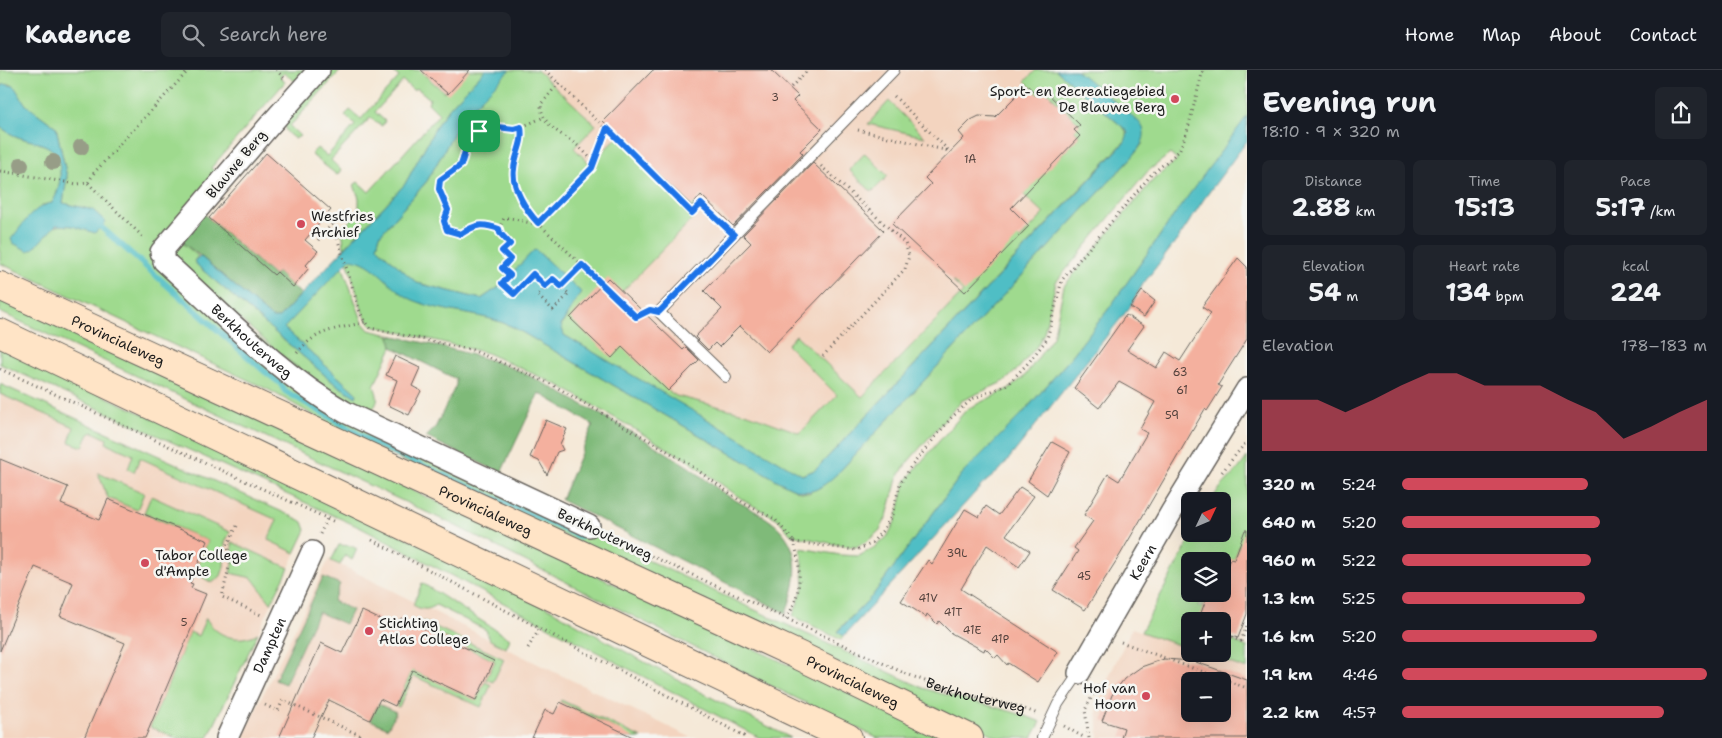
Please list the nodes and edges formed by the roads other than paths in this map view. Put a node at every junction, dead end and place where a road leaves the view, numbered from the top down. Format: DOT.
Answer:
graph roads {
  1 [pos="320,70"];
  2 [pos="894,70"];
  3 [pos="164,261"];
  4 [pos="0,286"];
  5 [pos="0,333"];
  6 [pos="726,378"];
  7 [pos="1247,389"];
  8 [pos="589,526"];
  9 [pos="312,552"];
  10 [pos="1079,674"];
  11 [pos="227,738"];
  12 [pos="848,738"];
  13 [pos="969,738"];
  14 [pos="1042,738"];
  1 -- 3 [label="street, Blauwe Berg"];
  2 -- 6 [label="lane"];
  3 -- 8 [label="street, Berkhouterweg"];
  4 -- 13 [label="main road, Provincialeweg"];
  5 -- 12 [label="main road"];
  7 -- 10 [label="street, Keern"];
  9 -- 11 [label="street, Dampten"];
  10 -- 14 [label="lane, Keern"];
}
